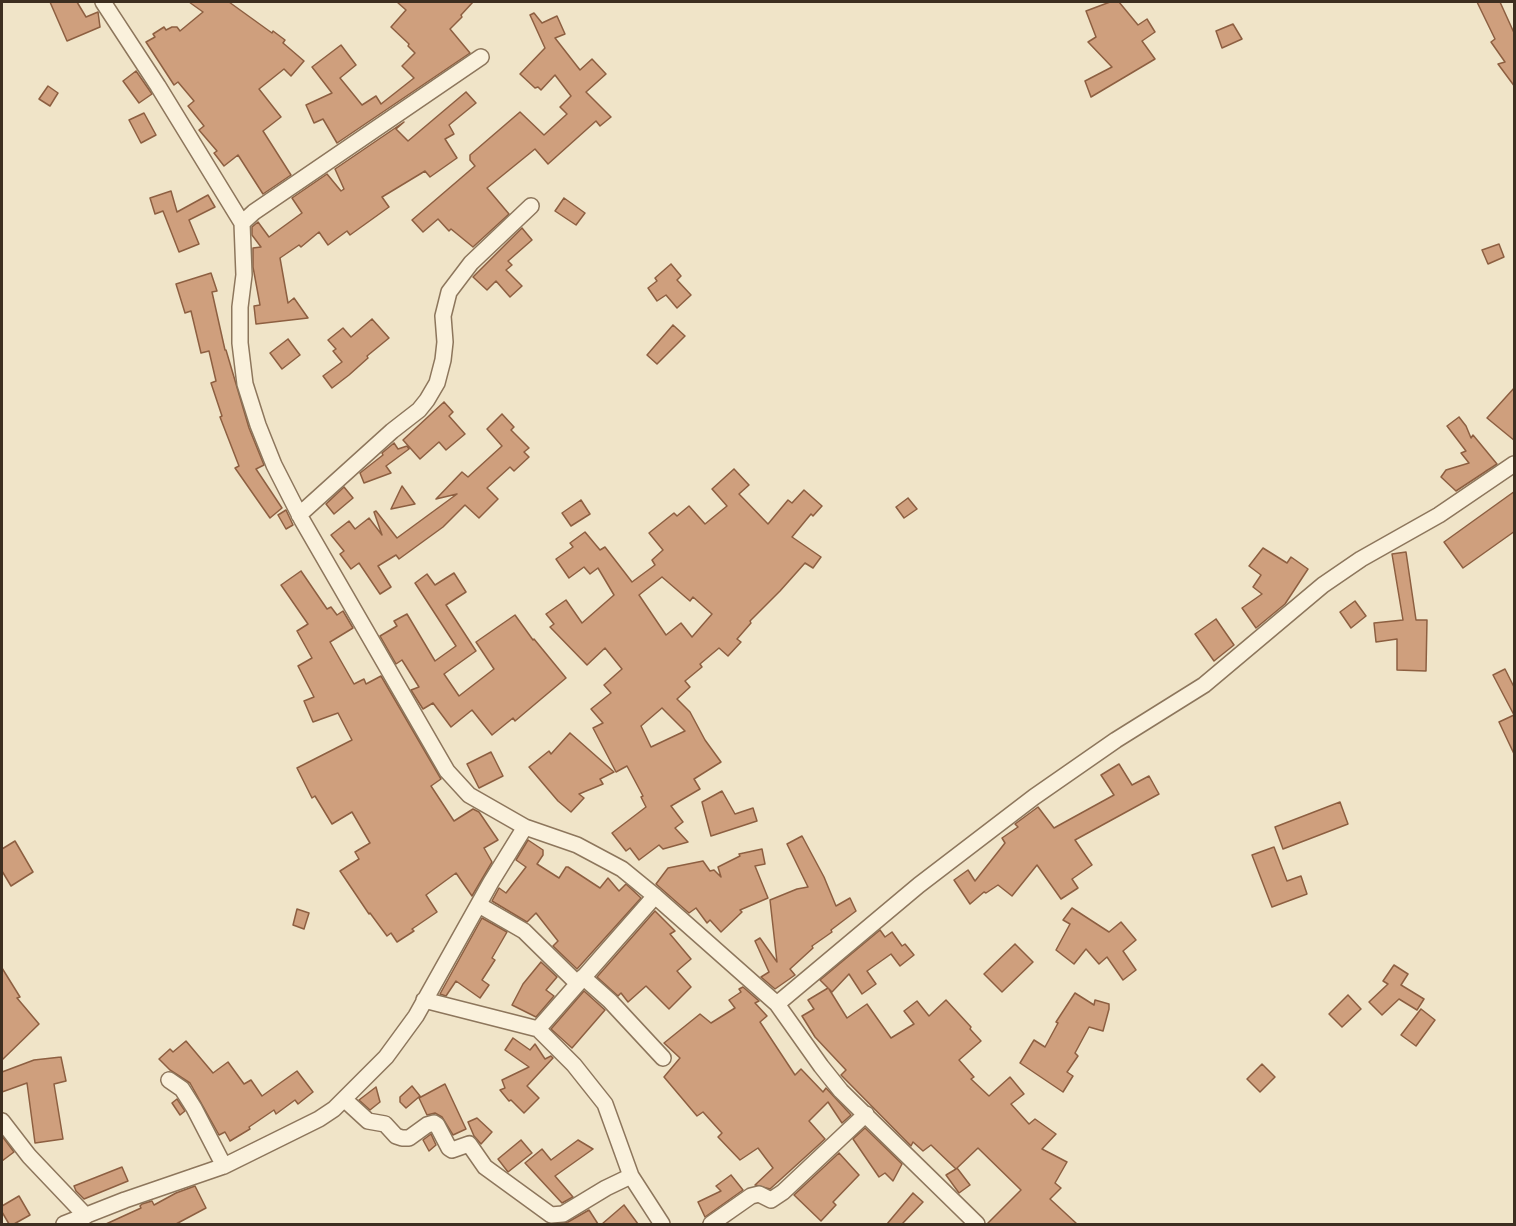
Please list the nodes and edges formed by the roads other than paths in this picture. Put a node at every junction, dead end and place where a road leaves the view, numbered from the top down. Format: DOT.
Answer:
graph roads {
  1 [pos="103,2"];
  2 [pos="481,57"];
  3 [pos="531,206"];
  4 [pos="243,223"];
  5 [pos="1515,464"];
  6 [pos="299,515"];
  7 [pos="525,827"];
  8 [pos="655,896"];
  9 [pos="479,905"];
  10 [pos="580,980"];
  11 [pos="424,1000"];
  12 [pos="777,1004"];
  13 [pos="538,1029"];
  14 [pos="663,1058"];
  15 [pos="169,1080"];
  16 [pos="344,1100"];
  17 [pos="866,1114"];
  18 [pos="2,1121"];
  19 [pos="224,1166"];
  20 [pos="631,1176"];
  21 [pos="86,1216"];
  22 [pos="64,1224"];
  23 [pos="662,1224"];
  24 [pos="711,1224"];
  25 [pos="977,1224"];
  1 -- 4 [label="street"];
  2 -- 4 [label="street"];
  3 -- 6 [label="street"];
  4 -- 6 [label="street"];
  5 -- 12 [label="street"];
  6 -- 7 [label="street"];
  7 -- 8 [label="street"];
  7 -- 9 [label="street"];
  8 -- 10 [label="street"];
  8 -- 12 [label="street"];
  9 -- 10 [label="street"];
  9 -- 11 [label="street"];
  10 -- 13 [label="street"];
  10 -- 14 [label="street"];
  11 -- 13 [label="street"];
  11 -- 16 [label="street"];
  12 -- 17 [label="street"];
  13 -- 20 [label="street"];
  15 -- 19 [label="street"];
  16 -- 19 [label="street"];
  16 -- 20 [label="street"];
  17 -- 24 [label="street"];
  17 -- 25 [label="street"];
  18 -- 21 [label="street"];
  19 -- 21 [label="street"];
  20 -- 23 [label="street"];
  21 -- 22 [label="street"];
}
